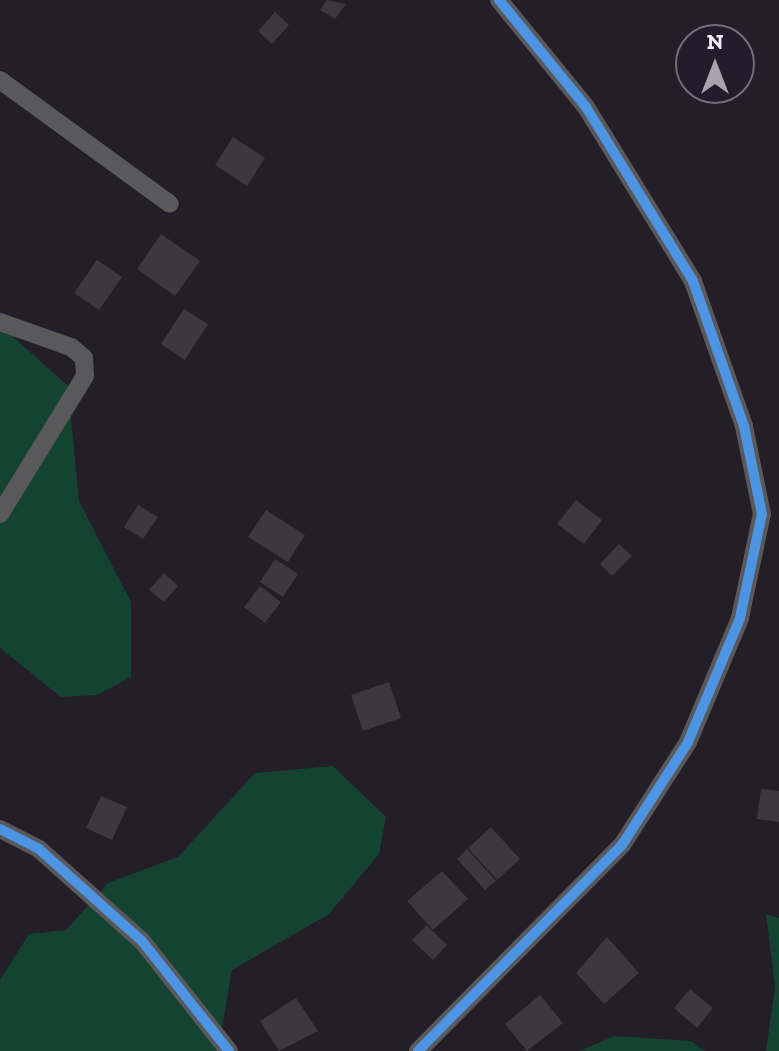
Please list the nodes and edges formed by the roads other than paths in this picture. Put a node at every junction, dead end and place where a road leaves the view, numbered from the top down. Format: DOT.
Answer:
graph roads {
  1 [pos="499,0"];
  2 [pos="0,80"];
  3 [pos="170,204"];
  4 [pos="0,322"];
  5 [pos="0,514"];
  6 [pos="0,829"];
  7 [pos="229,1051"];
  8 [pos="418,1051"];
  1 -- 8 [label="street"];
  2 -- 3 [label="street"];
  4 -- 5 [label="street"];
  6 -- 7 [label="street"];
}
